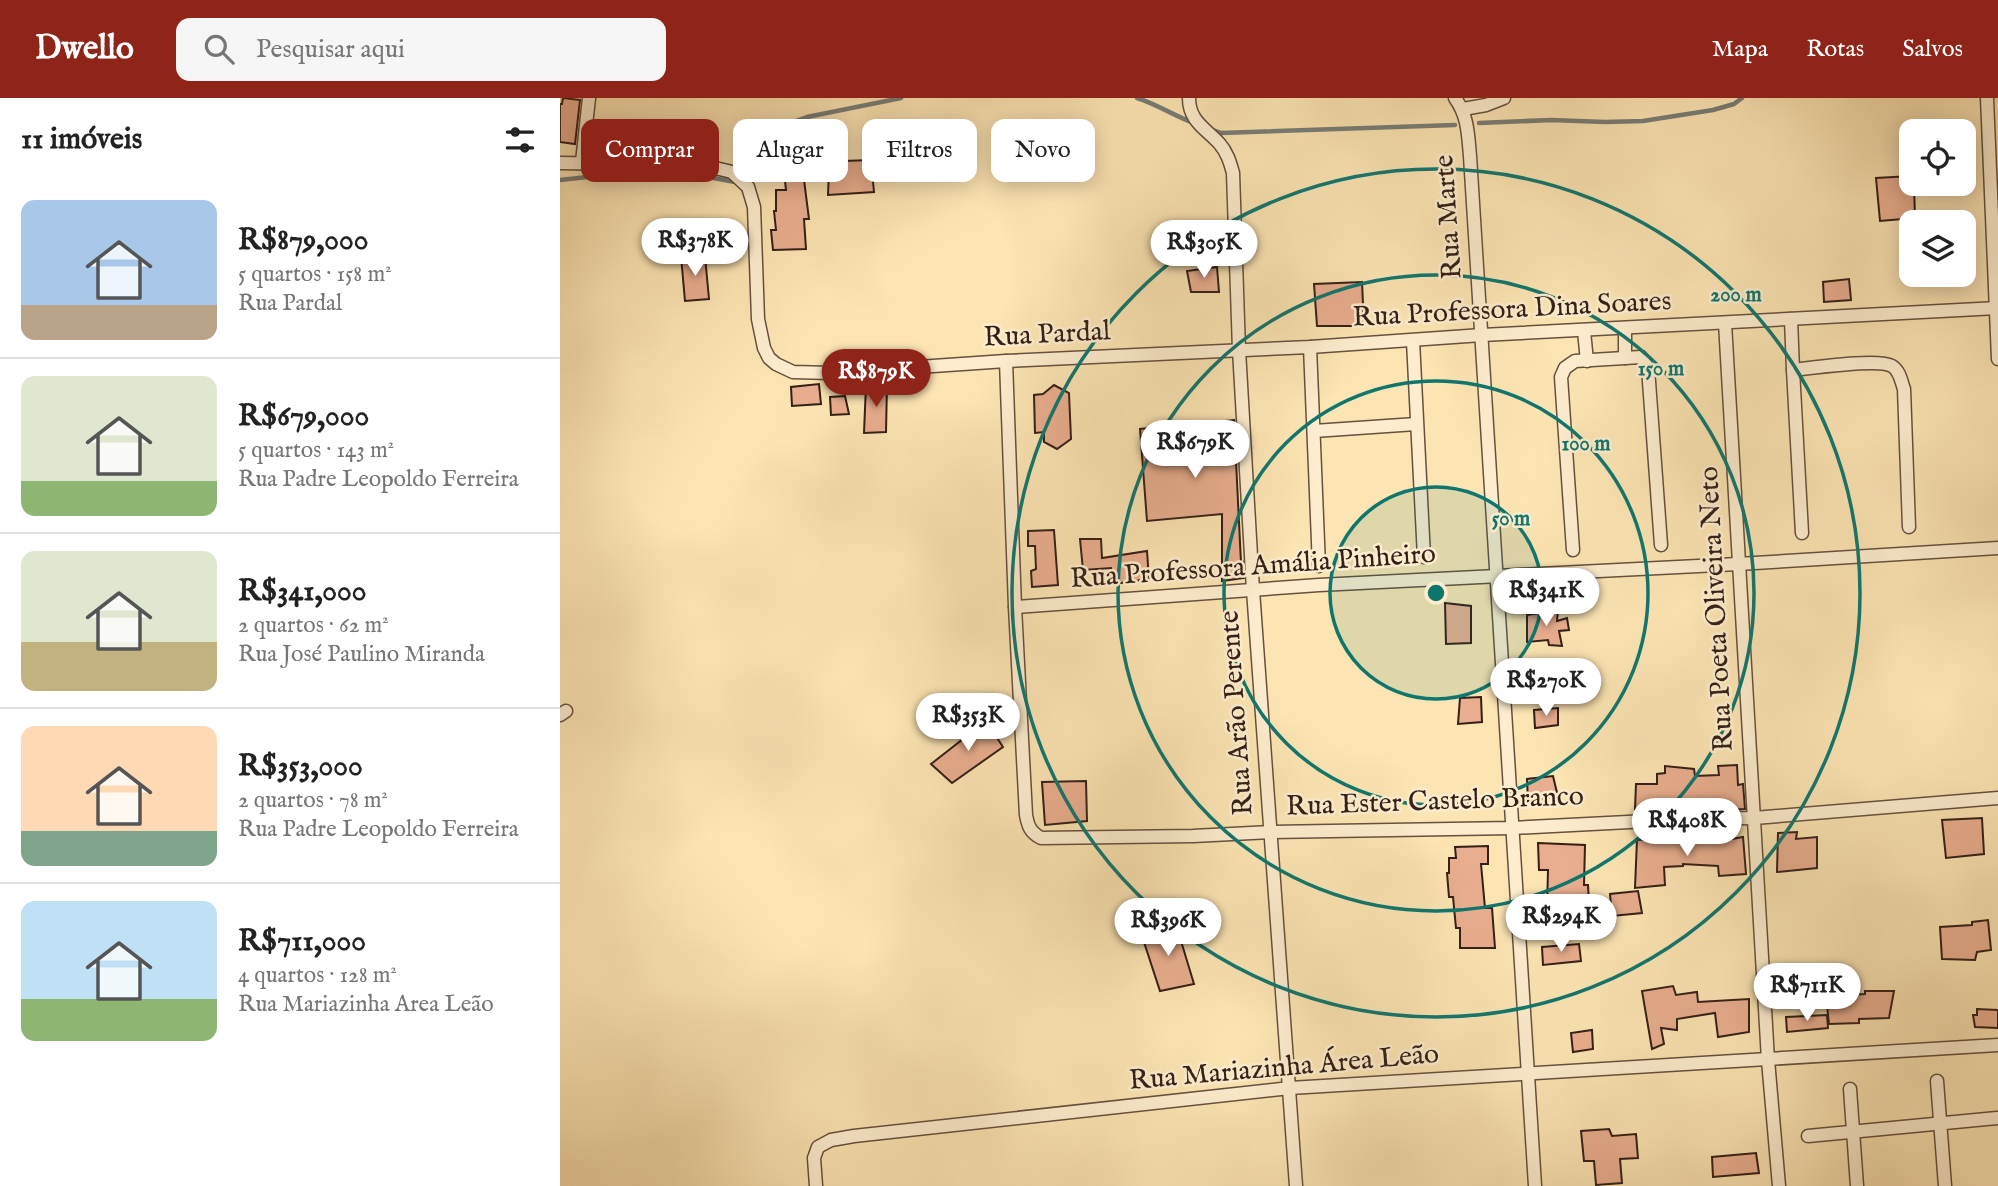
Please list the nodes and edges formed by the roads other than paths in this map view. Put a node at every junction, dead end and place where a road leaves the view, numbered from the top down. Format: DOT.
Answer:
graph roads {
  1 [pos="589,98"];
  2 [pos="1189,98"];
  3 [pos="1504,98"];
  4 [pos="1987,98"];
  5 [pos="1459,104"];
  6 [pos="587,119"];
  7 [pos="581,162"];
  8 [pos="560,163"];
  9 [pos="719,169"];
  10 [pos="1997,308"];
  11 [pos="1791,319"];
  12 [pos="1725,323"];
  13 [pos="1625,328"];
  14 [pos="1584,331"];
  15 [pos="1482,335"];
  16 [pos="1413,341"];
  17 [pos="1310,346"];
  18 [pos="1239,350"];
  19 [pos="1625,358"];
  20 [pos="1998,359"];
  21 [pos="1006,361"];
  22 [pos="1587,361"];
  23 [pos="1793,370"];
  24 [pos="1416,424"];
  25 [pos="1314,431"];
  26 [pos="1909,527"];
  27 [pos="1802,533"];
  28 [pos="1661,545"];
  29 [pos="1998,548"];
  30 [pos="1573,550"];
  31 [pos="1424,556"];
  32 [pos="1738,564"];
  33 [pos="1318,566"];
  34 [pos="1496,577"];
  35 [pos="1253,590"];
  36 [pos="1015,607"];
  37 [pos="1998,798"];
  38 [pos="1754,818"];
  39 [pos="1512,828"];
  40 [pos="1271,832"];
  41 [pos="1998,1045"];
  42 [pos="1768,1059"];
  43 [pos="1528,1073"];
  44 [pos="1937,1081"];
  45 [pos="1290,1088"];
  46 [pos="1850,1089"];
  47 [pos="1997,1118"];
  48 [pos="1940,1124"];
  49 [pos="1854,1133"];
  50 [pos="1808,1136"];
  51 [pos="816,1186"];
  52 [pos="1296,1186"];
  53 [pos="1535,1186"];
  54 [pos="1779,1186"];
  55 [pos="1857,1186"];
  56 [pos="1945,1186"];
  1 -- 6 [label="street"];
  2 -- 18 [label="street, Rua Arão Perente"];
  3 -- 5 [label="street"];
  4 -- 10 [label="street"];
  5 -- 15 [label="street, Rua Marte"];
  7 -- 8 [label="street, Rua Pardal"];
  9 -- 21 [label="street, Rua Pardal"];
  10 -- 11 [label="street, Rua Professora Dina Soares"];
  10 -- 20 [label="street"];
  11 -- 12 [label="street, Rua Professora Dina Soares"];
  11 -- 23 [label="street"];
  12 -- 13 [label="street, Rua Professora Dina Soares"];
  12 -- 32 [label="street, Rua Poeta Oliveira Neto"];
  13 -- 14 [label="street, Rua Professora Dina Soares"];
  13 -- 19 [label="street"];
  14 -- 15 [label="street, Rua Professora Dina Soares"];
  14 -- 22 [label="street"];
  15 -- 16 [label="street, Rua Professora Dina Soares"];
  15 -- 34 [label="street, Rua Marte"];
  16 -- 17 [label="street, Rua Professora Dina Soares"];
  16 -- 24 [label="street"];
  17 -- 18 [label="street, Rua Professora Dina Soares"];
  17 -- 25 [label="street"];
  18 -- 21 [label="street, Rua Pardal"];
  18 -- 35 [label="street, Rua Arão Perente"];
  19 -- 22 [label="street"];
  19 -- 28 [label="street"];
  21 -- 36 [label="street"];
  22 -- 30 [label="street"];
  23 -- 26 [label="street"];
  23 -- 27 [label="street"];
  24 -- 25 [label="street"];
  24 -- 31 [label="street"];
  25 -- 33 [label="street"];
  29 -- 32 [label="street, Rua Professora Amália Pinheiro"];
  32 -- 34 [label="street, Rua Professora Amália Pinheiro"];
  32 -- 38 [label="street, Rua Poeta Oliveira Neto"];
  34 -- 35 [label="street, Rua Professora Amália Pinheiro"];
  34 -- 39 [label="street, Rua Marte"];
  35 -- 36 [label="street, Rua Professora Amália Pinheiro"];
  35 -- 40 [label="street, Rua Arão Perente"];
  36 -- 40 [label="street, Rua Ester Castelo Branco"];
  37 -- 38 [label="street, Rua Ester Castelo Branco"];
  38 -- 39 [label="street, Rua Ester Castelo Branco"];
  38 -- 42 [label="street, Rua Poeta Oliveira Neto"];
  39 -- 40 [label="street, Rua Ester Castelo Branco"];
  39 -- 43 [label="street, Rua Marte"];
  40 -- 45 [label="street, Rua Arão Perente"];
  41 -- 42 [label="street, Rua Mariazinha Área Leão"];
  42 -- 43 [label="street, Rua Mariazinha Área Leão"];
  42 -- 54 [label="street, Rua Poeta Oliveira Neto"];
  43 -- 45 [label="street, Rua Mariazinha Área Leão"];
  43 -- 53 [label="street, Rua Marte"];
  44 -- 48 [label="street"];
  45 -- 51 [label="street, Rua Mariazinha Área Leão"];
  45 -- 52 [label="street, Rua Arão Perente"];
  46 -- 49 [label="street"];
  47 -- 48 [label="street"];
  48 -- 49 [label="street"];
  48 -- 56 [label="street"];
  49 -- 50 [label="street"];
  49 -- 55 [label="street"];
}
